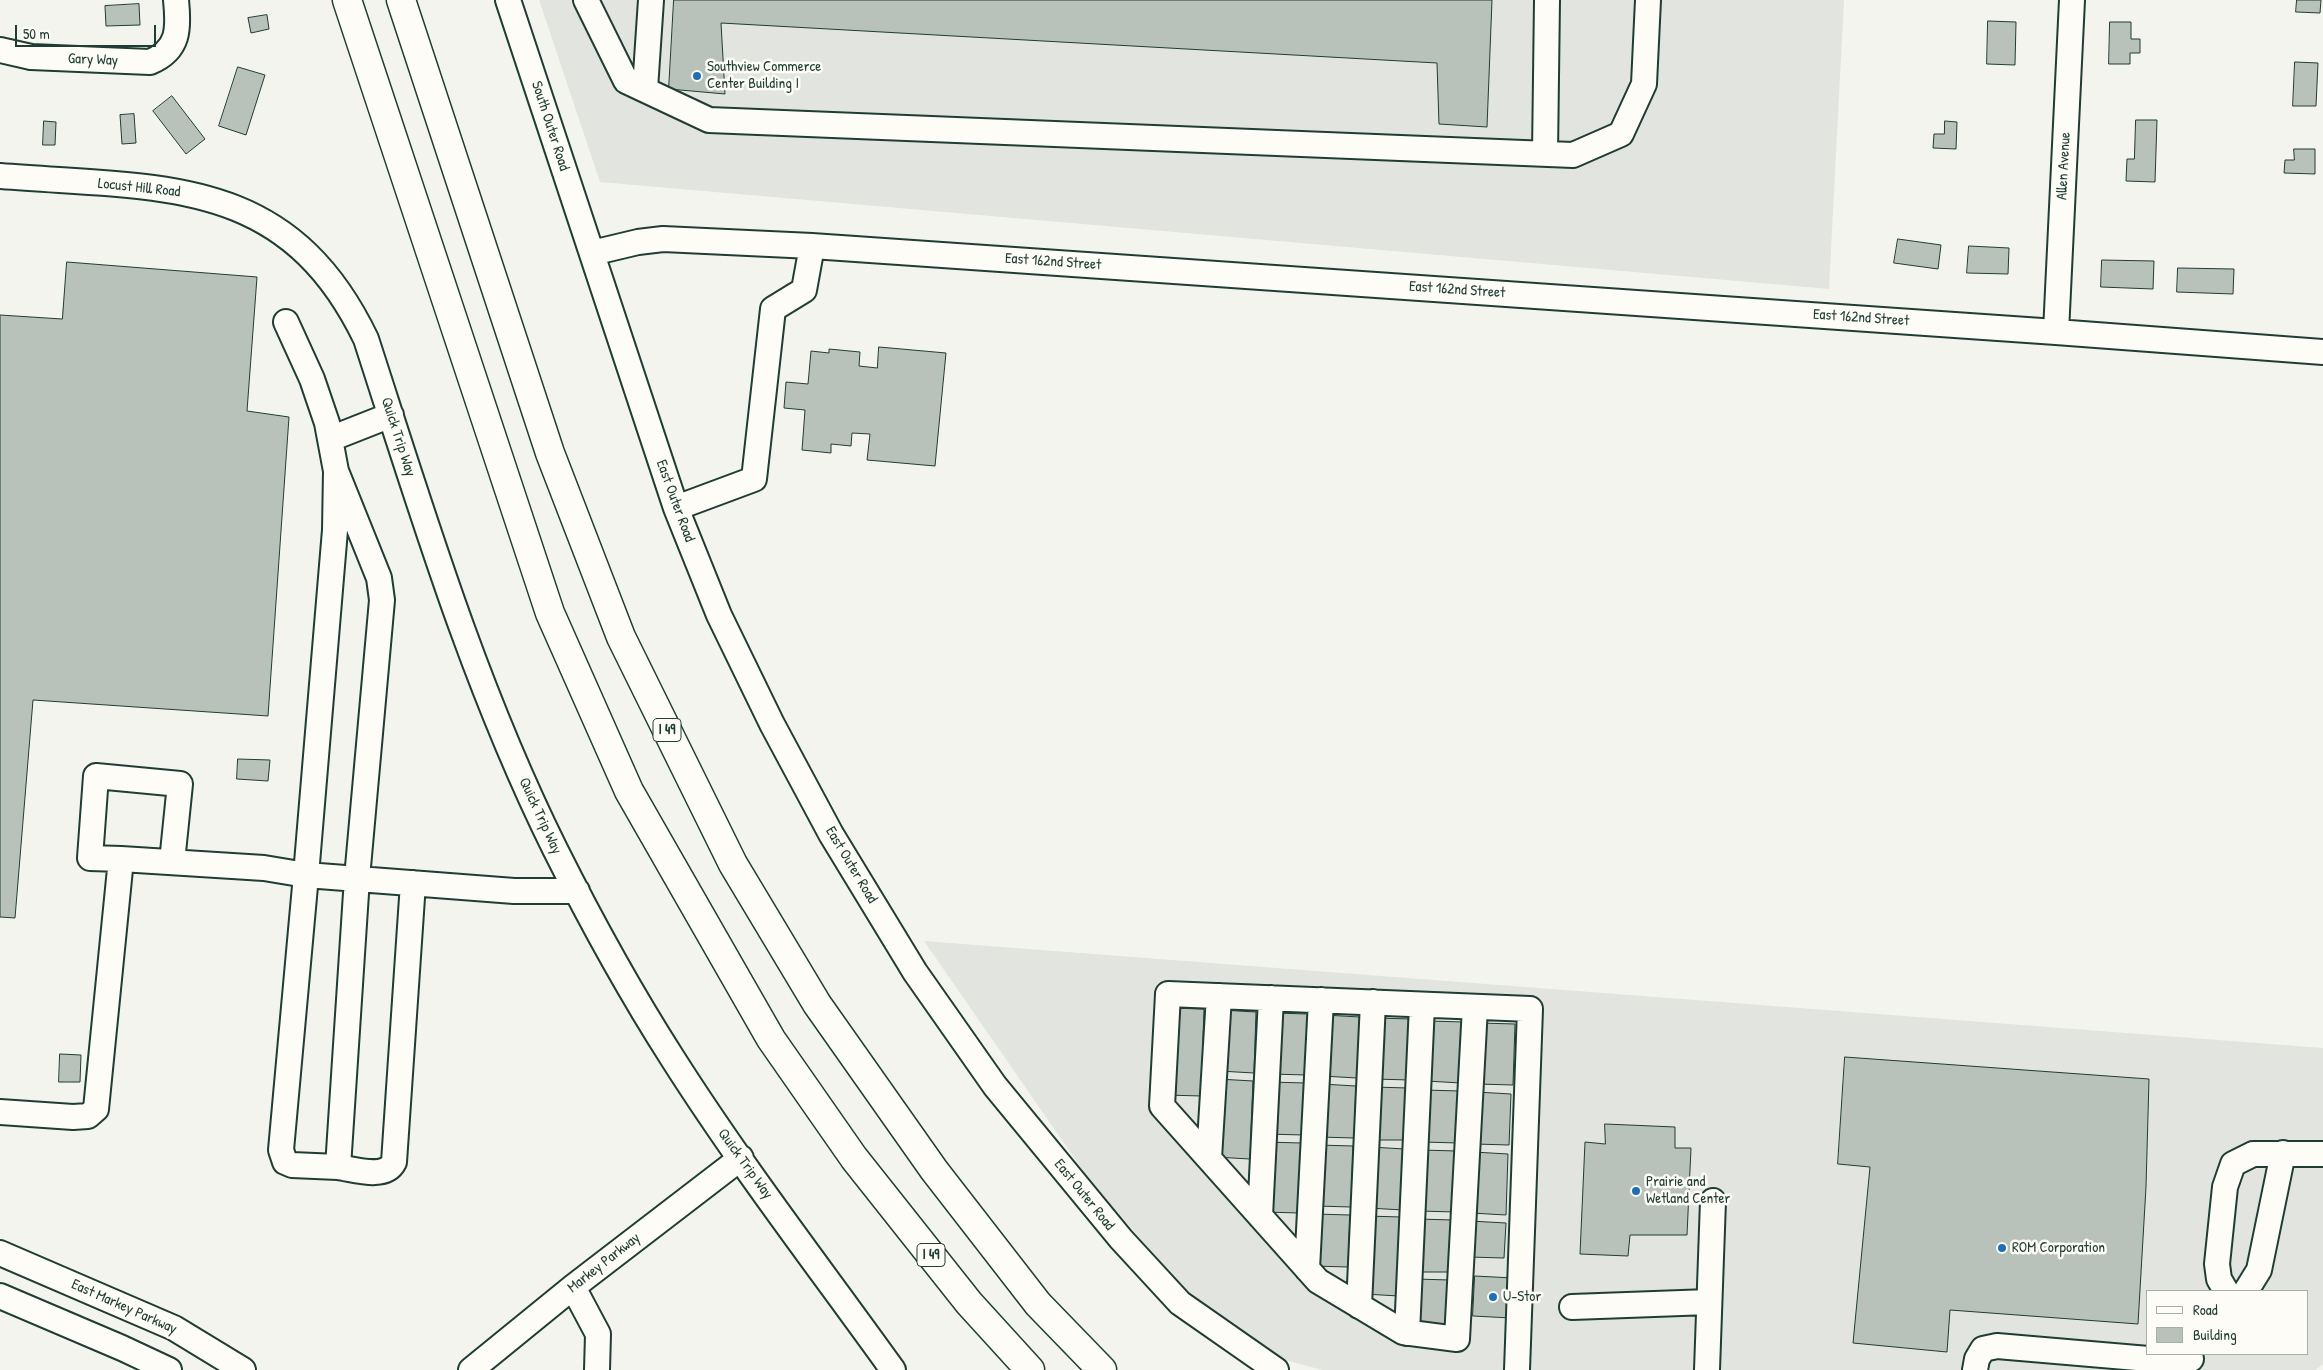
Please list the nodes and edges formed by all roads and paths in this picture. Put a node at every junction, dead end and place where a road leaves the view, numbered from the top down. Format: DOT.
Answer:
graph roads {
  1 [pos="176,0"];
  2 [pos="347,0"];
  3 [pos="400,0"];
  4 [pos="508,0"];
  5 [pos="586,0"];
  6 [pos="651,0"];
  7 [pos="1547,0"];
  8 [pos="1648,0"];
  9 [pos="2072,0"];
  10 [pos="0,50"];
  11 [pos="645,89"];
  12 [pos="1545,154"];
  13 [pos="0,176"];
  14 [pos="271,225"];
  15 [pos="812,246"];
  16 [pos="592,253"];
  17 [pos="286,322"];
  18 [pos="2056,332"];
  19 [pos="2323,352"];
  20 [pos="391,415"];
  21 [pos="330,439"];
  22 [pos="336,471"];
  23 [pos="676,508"];
  24 [pos="121,859"];
  25 [pos="172,862"];
  26 [pos="306,874"];
  27 [pos="357,878"];
  28 [pos="413,883"];
  29 [pos="577,891"];
  30 [pos="1220,996"];
  31 [pos="1271,998"];
  32 [pos="1321,1000"];
  33 [pos="1373,1002"];
  34 [pos="1422,1005"];
  35 [pos="1475,1007"];
  36 [pos="0,1112"];
  37 [pos="2283,1153"];
  38 [pos="2323,1154"];
  39 [pos="740,1158"];
  40 [pos="1209,1158"];
  41 [pos="338,1168"];
  42 [pos="1713,1201"];
  43 [pos="1260,1216"];
  44 [pos="0,1253"];
  45 [pos="1307,1269"];
  46 [pos="573,1287"];
  47 [pos="2225,1290"];
  48 [pos="2247,1290"];
  49 [pos="0,1296"];
  50 [pos="1709,1302"];
  51 [pos="1359,1306"];
  52 [pos="1572,1307"];
  53 [pos="1407,1333"];
  54 [pos="1017,1360"];
  55 [pos="2190,1361"];
  56 [pos="1094,1362"];
  57 [pos="169,1370"];
  58 [pos="243,1370"];
  59 [pos="471,1370"];
  60 [pos="597,1370"];
  61 [pos="892,1370"];
  62 [pos="1030,1370"];
  63 [pos="1111,1370"];
  64 [pos="1276,1370"];
  65 [pos="1517,1370"];
  66 [pos="1707,1370"];
  67 [pos="1975,1370"];
  1 -- 10 [label="street, Gary Way"];
  2 -- 54 [label="highway, I 49"];
  3 -- 56 [label="highway, I 49"];
  4 -- 16 [label="street, South Outer Road"];
  5 -- 11 [label="street"];
  6 -- 11 [label="street"];
  7 -- 12 [label="street"];
  8 -- 12 [label="street"];
  9 -- 18 [label="street, Allen Avenue"];
  11 -- 12 [label="street"];
  13 -- 14 [label="street, Locust Hill Road"];
  14 -- 20 [label="street, Quick Trip Way"];
  15 -- 16 [label="street, East 162nd Street"];
  15 -- 18 [label="street, East 162nd Street"];
  15 -- 23 [label="street"];
  16 -- 23 [label="street, East Outer Road"];
  17 -- 21 [label="street"];
  18 -- 19 [label="street, East 162nd Street"];
  20 -- 21 [label="street"];
  20 -- 29 [label="street, Quick Trip Way"];
  21 -- 22 [label="street"];
  22 -- 26 [label="street"];
  22 -- 27 [label="street"];
  23 -- 64 [label="street, East Outer Road"];
  24 -- 25 [label="street"];
  24 -- 25 [label="street"];
  24 -- 36 [label="street"];
  25 -- 26 [label="street"];
  26 -- 27 [label="street"];
  26 -- 41 [label="street"];
  27 -- 28 [label="street"];
  27 -- 41 [label="street"];
  28 -- 29 [label="street"];
  28 -- 41 [label="street"];
  29 -- 39 [label="street, Quick Trip Way"];
  30 -- 31 [label="street"];
  30 -- 40 [label="street"];
  30 -- 40 [label="street"];
  31 -- 32 [label="street"];
  31 -- 43 [label="street"];
  32 -- 33 [label="street"];
  32 -- 45 [label="street"];
  33 -- 34 [label="street"];
  33 -- 51 [label="street"];
  34 -- 35 [label="street"];
  34 -- 53 [label="street"];
  35 -- 53 [label="street"];
  35 -- 65 [label="street"];
  37 -- 38 [label="street"];
  37 -- 47 [label="street"];
  37 -- 48 [label="street"];
  39 -- 46 [label="street, Markey Parkway"];
  39 -- 61 [label="street, Quick Trip Way"];
  40 -- 43 [label="street"];
  42 -- 50 [label="street"];
  43 -- 45 [label="street"];
  44 -- 58 [label="street, East Markey Parkway"];
  45 -- 51 [label="street"];
  46 -- 59 [label="street, Markey Parkway"];
  46 -- 60 [label="street"];
  49 -- 57 [label="street"];
  50 -- 52 [label="street"];
  50 -- 66 [label="street"];
  51 -- 53 [label="street"];
  54 -- 62 [label="highway, I 49"];
  55 -- 67 [label="street"];
  56 -- 63 [label="highway"];
}
